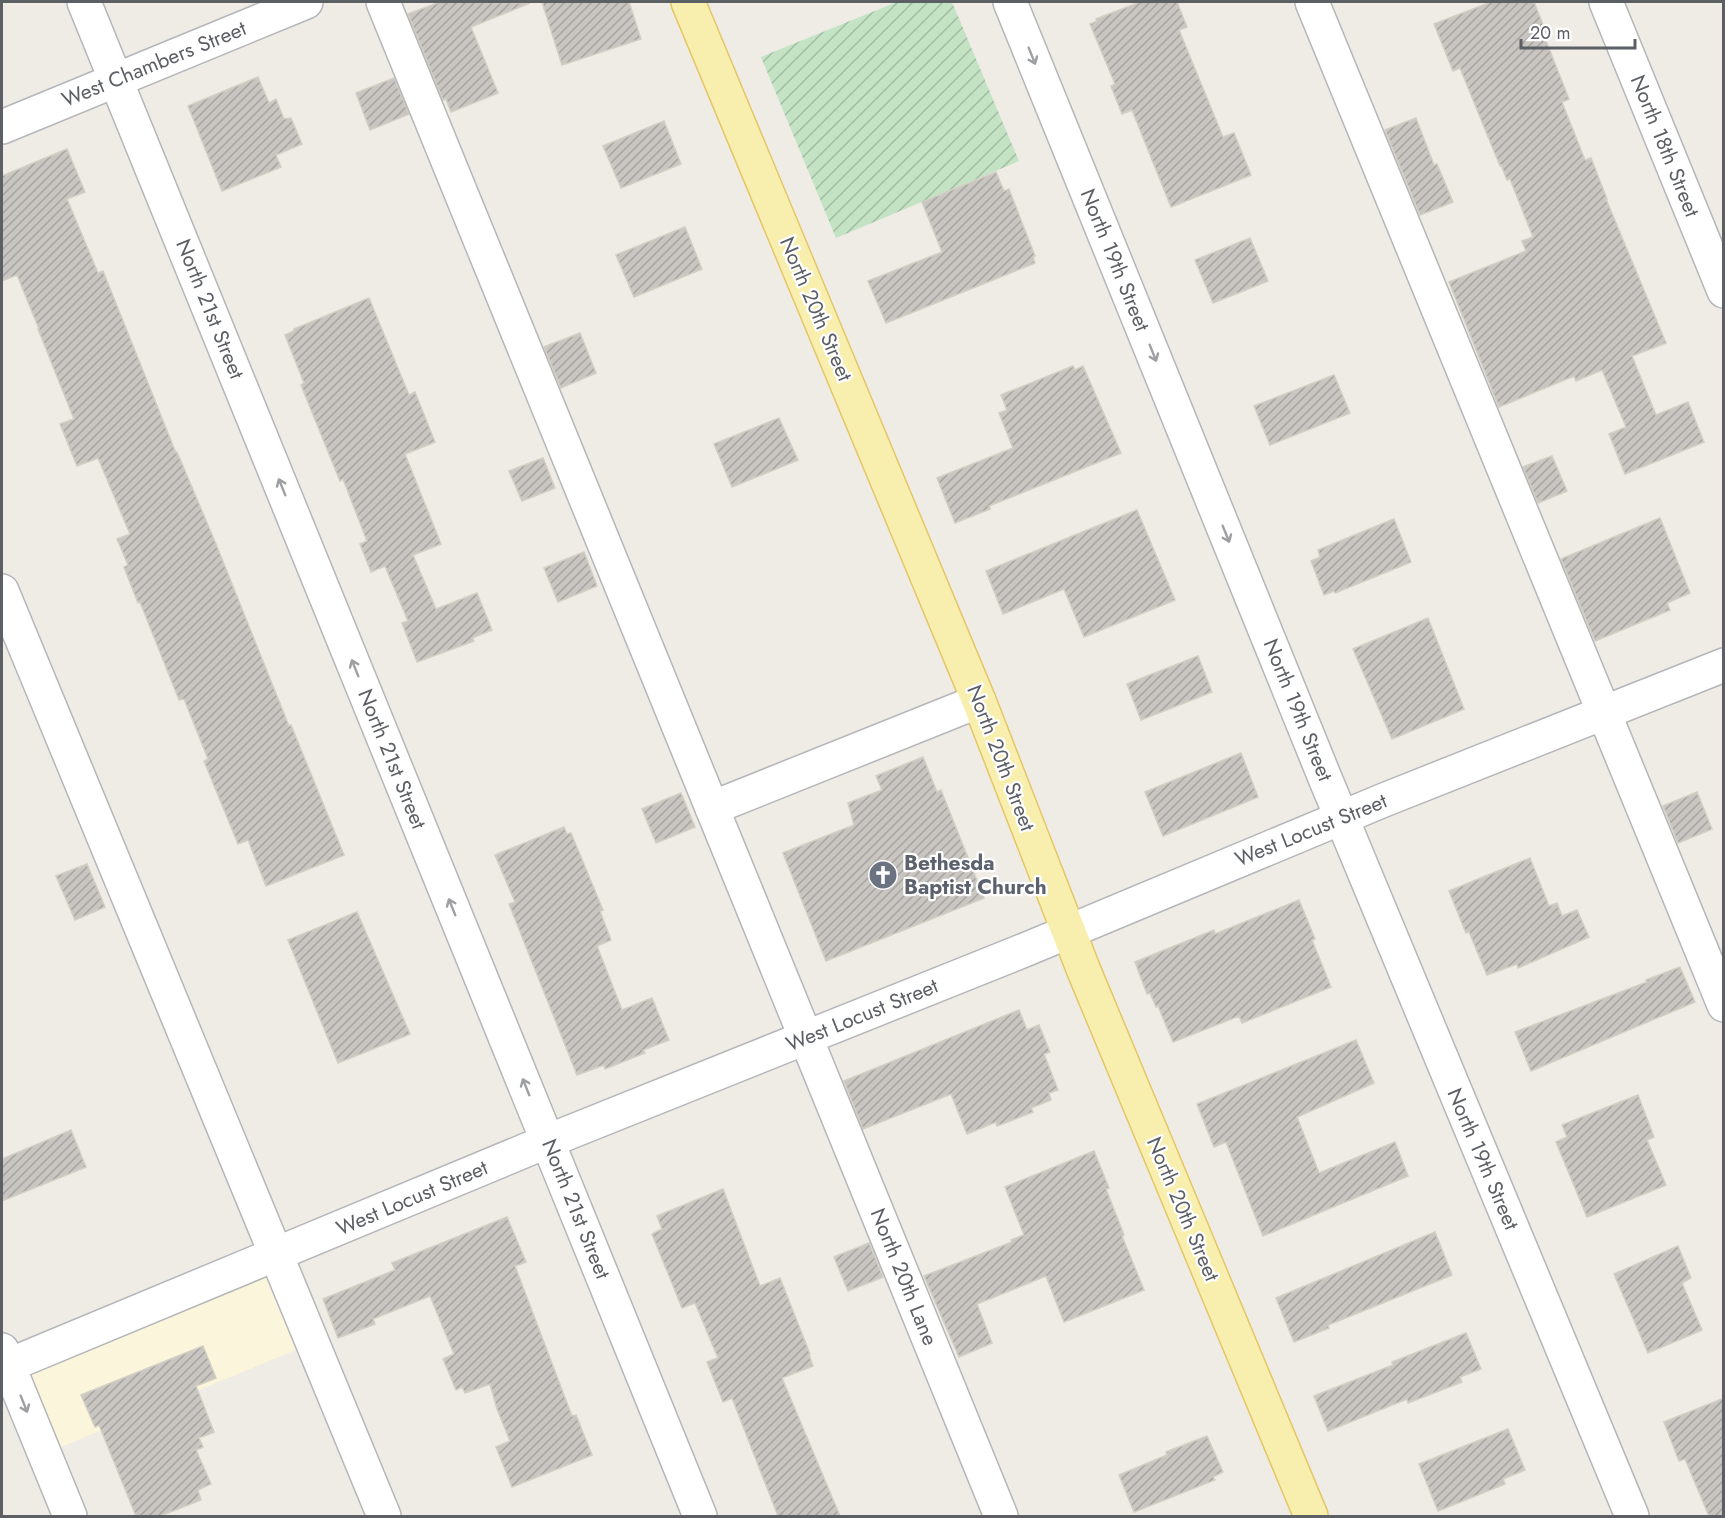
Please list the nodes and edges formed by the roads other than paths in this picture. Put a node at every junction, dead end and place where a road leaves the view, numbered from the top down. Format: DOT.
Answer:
graph roads {
  1 [pos="84,2"];
  2 [pos="306,2"];
  3 [pos="383,2"];
  4 [pos="688,2"];
  5 [pos="1010,2"];
  6 [pos="1311,2"];
  7 [pos="1606,2"];
  8 [pos="116,80"];
  9 [pos="2,127"];
  10 [pos="1724,291"];
  11 [pos="2,591"];
  12 [pos="1724,665"];
  13 [pos="979,701"];
  14 [pos="1603,713"];
  15 [pos="712,808"];
  16 [pos="1342,817"];
  17 [pos="1068,931"];
  18 [pos="1724,1005"];
  19 [pos="806,1038"];
  20 [pos="548,1141"];
  21 [pos="275,1255"];
  22 [pos="4,1361"];
  23 [pos="70,1516"];
  24 [pos="384,1516"];
  25 [pos="700,1516"];
  26 [pos="1001,1516"];
  27 [pos="1311,1516"];
  28 [pos="1632,1516"];
  1 -- 8 [label="street, North 21st Street"];
  2 -- 8 [label="street, West Chambers Street"];
  3 -- 15 [label="street, North 20th Lane"];
  4 -- 13 [label="main road, North 20th Street"];
  5 -- 16 [label="street, North 19th Street, one-way"];
  6 -- 14 [label="street"];
  7 -- 10 [label="street, North 18th Street"];
  8 -- 9 [label="street, West Chambers Street"];
  20 -- 8 [label="street, North 21st Street, one-way"];
  11 -- 21 [label="street"];
  12 -- 14 [label="street, West Locust Street"];
  13 -- 15 [label="street"];
  13 -- 17 [label="main road, North 20th Street"];
  14 -- 16 [label="street, West Locust Street"];
  14 -- 18 [label="street"];
  15 -- 19 [label="street, North 20th Lane"];
  16 -- 17 [label="street, West Locust Street"];
  16 -- 28 [label="street, North 19th Street"];
  17 -- 19 [label="street, West Locust Street"];
  17 -- 27 [label="main road, North 20th Street"];
  19 -- 20 [label="street, West Locust Street"];
  19 -- 26 [label="street, North 20th Lane"];
  20 -- 21 [label="street, West Locust Street"];
  20 -- 25 [label="street, North 21st Street"];
  21 -- 22 [label="street, West Locust Street"];
  21 -- 24 [label="street"];
  22 -- 23 [label="street, one-way"];
}
